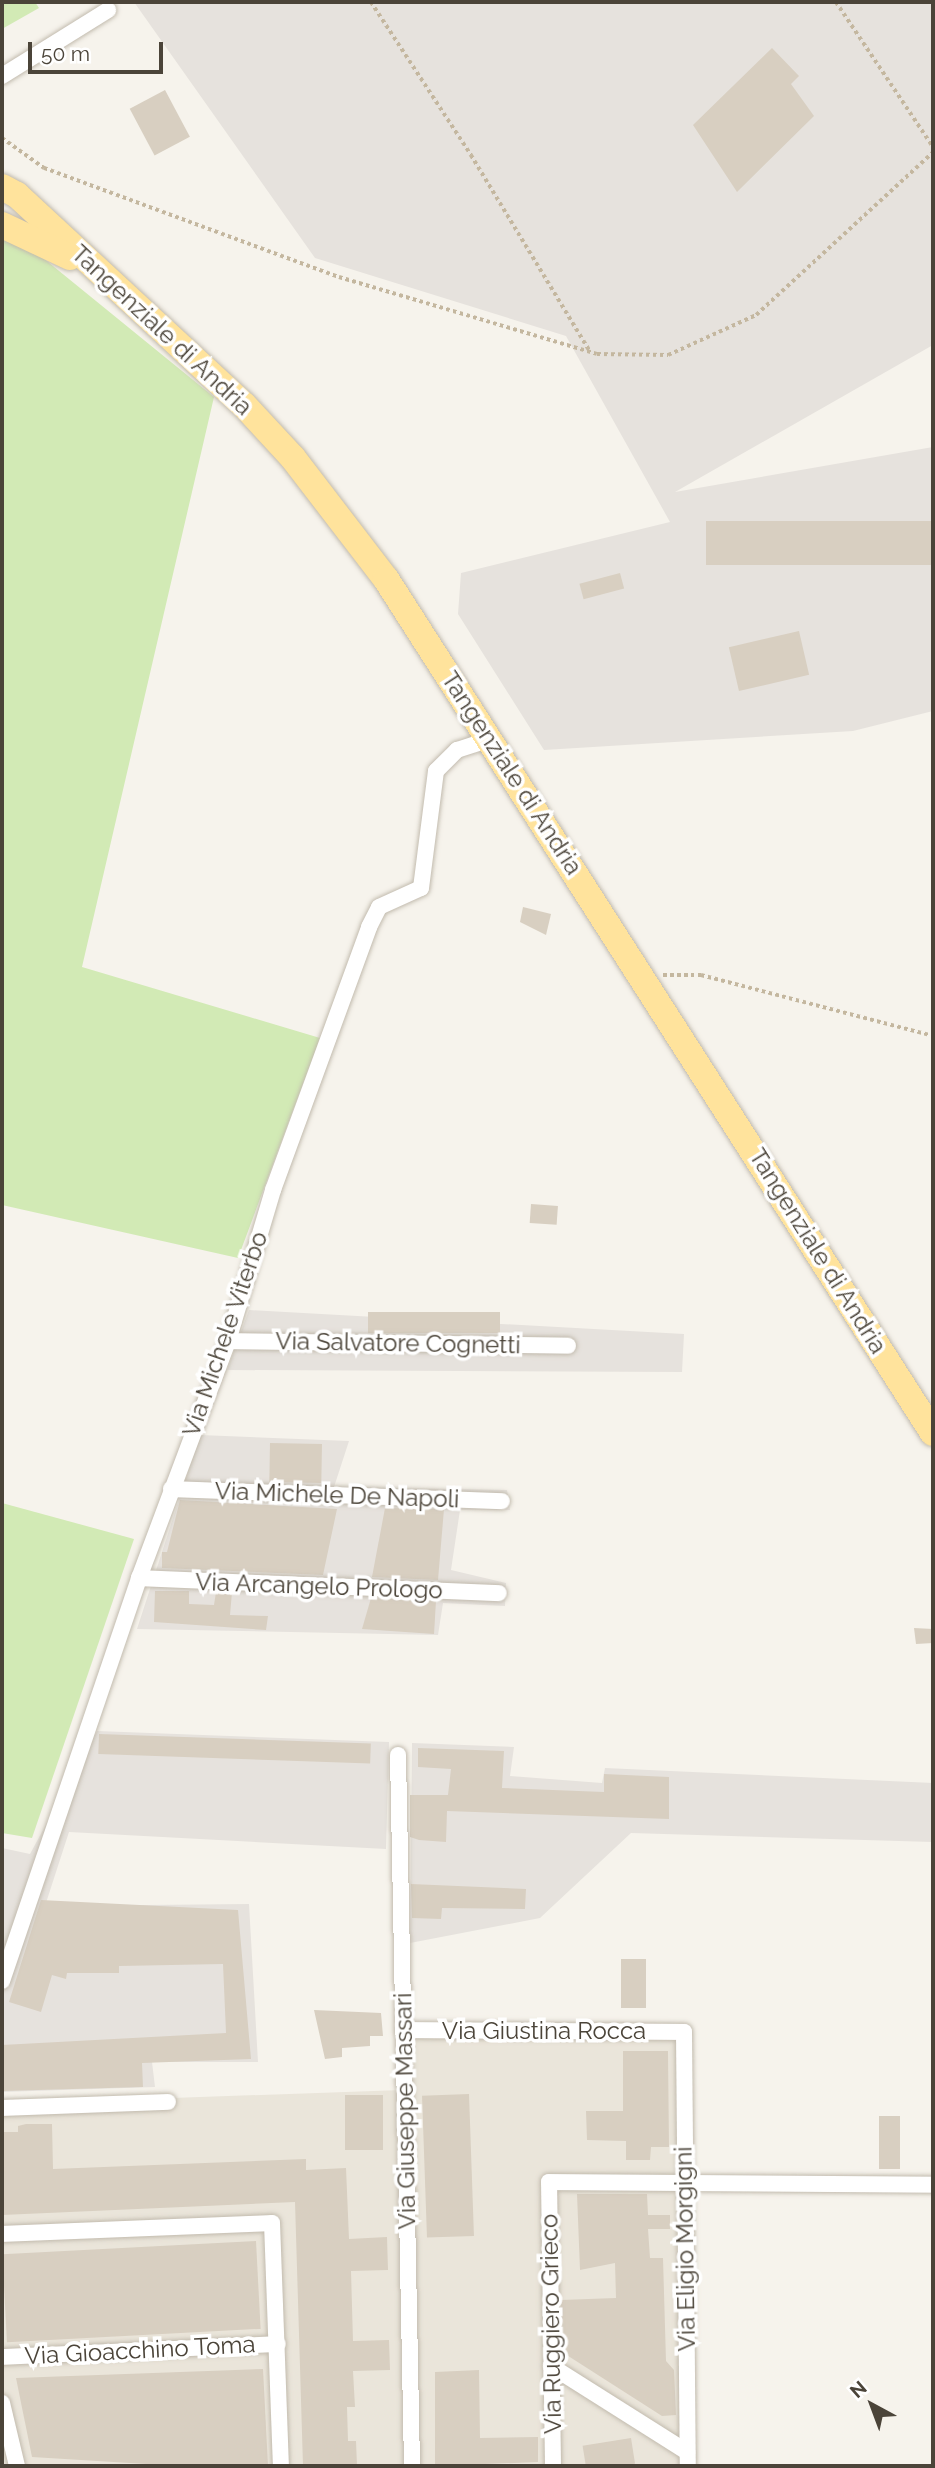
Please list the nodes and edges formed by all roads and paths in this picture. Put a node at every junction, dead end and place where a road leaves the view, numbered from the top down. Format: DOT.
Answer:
graph roads {
  1 [pos="372,2"];
  2 [pos="836,2"];
  3 [pos="108,10"];
  4 [pos="2,76"];
  5 [pos="2,138"];
  6 [pos="933,150"];
  7 [pos="2,187"];
  8 [pos="2,225"];
  9 [pos="132,300"];
  10 [pos="590,352"];
  11 [pos="491,739"];
  12 [pos="643,975"];
  13 [pos="933,1035"];
  14 [pos="228,1341"];
  15 [pos="569,1346"];
  16 [pos="933,1433"];
  17 [pos="171,1489"];
  18 [pos="502,1501"];
  19 [pos="139,1578"];
  20 [pos="499,1593"];
  21 [pos="398,1755"];
  22 [pos="2,1981"];
  23 [pos="403,2030"];
  24 [pos="684,2032"];
  25 [pos="168,2102"];
  26 [pos="2,2108"];
  27 [pos="684,2182"];
  28 [pos="933,2185"];
  29 [pos="2,2234"];
  30 [pos="278,2344"];
  31 [pos="2,2357"];
  32 [pos="551,2366"];
  33 [pos="2,2403"];
  34 [pos="11,2458"];
  35 [pos="688,2459"];
  36 [pos="281,2466"];
  37 [pos="412,2466"];
  38 [pos="553,2466"];
  1 -- 10 [label="path"];
  2 -- 6 [label="path"];
  3 -- 4 [label="street"];
  5 -- 10 [label="path"];
  6 -- 10 [label="path"];
  7 -- 9 [label="main road, Tangenziale di Andria"];
  8 -- 9 [label="main road"];
  9 -- 11 [label="main road, Tangenziale di Andria"];
  11 -- 12 [label="main road, Tangenziale di Andria"];
  11 -- 14 [label="street, Via Michele Viterbo"];
  12 -- 13 [label="path"];
  12 -- 16 [label="main road, Tangenziale di Andria"];
  14 -- 15 [label="street, Via Salvatore Cognetti"];
  14 -- 17 [label="street, Via Michele Viterbo"];
  17 -- 18 [label="street, Via Michele De Napoli"];
  17 -- 19 [label="street, Via Michele Viterbo"];
  19 -- 20 [label="street, Via Arcangelo Prologo"];
  19 -- 22 [label="street, Via Michele Viterbo"];
  21 -- 23 [label="street, Via Giuseppe Massari"];
  23 -- 24 [label="street, Via Giustina Rocca"];
  23 -- 37 [label="street, Via Giuseppe Massari"];
  24 -- 27 [label="street, Via Eligio Morgigni"];
  25 -- 26 [label="street"];
  27 -- 28 [label="street"];
  27 -- 32 [label="street, Via Ruggiero Grieco"];
  27 -- 35 [label="street, Via Eligio Morgigni"];
  29 -- 30 [label="street"];
  30 -- 31 [label="street, Via Gioacchino Toma"];
  30 -- 36 [label="street"];
  32 -- 35 [label="street"];
  32 -- 38 [label="street, Via Ruggiero Grieco"];
  33 -- 34 [label="street"];
}
